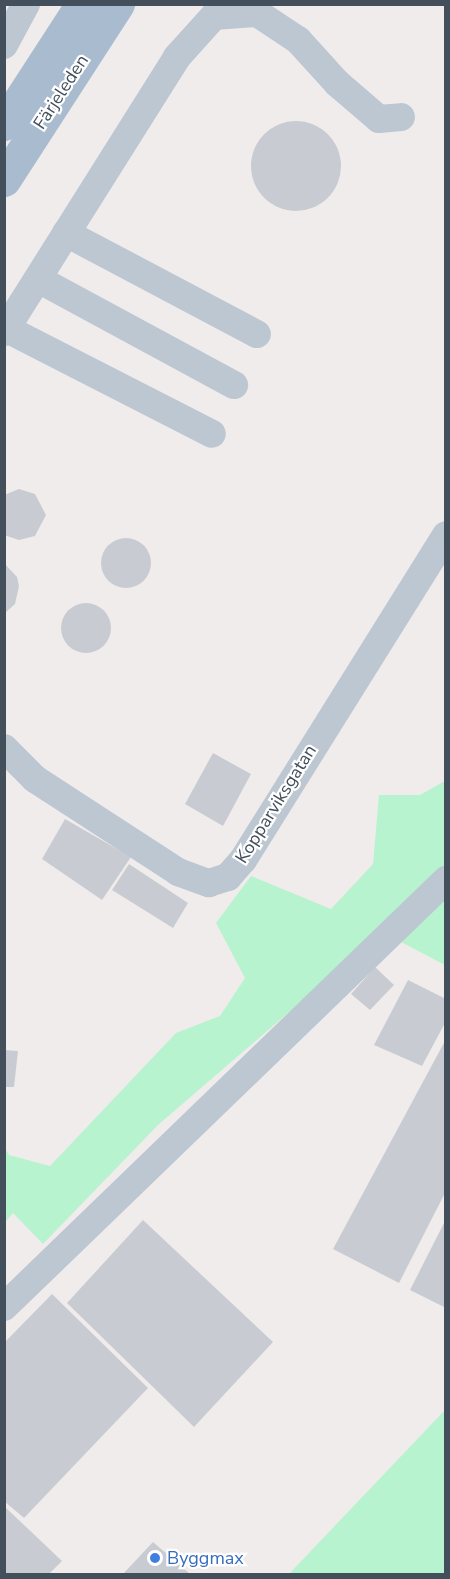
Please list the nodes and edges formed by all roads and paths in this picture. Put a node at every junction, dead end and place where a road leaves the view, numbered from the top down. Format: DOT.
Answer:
graph roads {
  1 [pos="26,4"];
  2 [pos="82,4"];
  3 [pos="118,4"];
  4 [pos="4,45"];
  5 [pos="401,117"];
  6 [pos="4,124"];
  7 [pos="4,180"];
  8 [pos="66,233"];
  9 [pos="38,279"];
  10 [pos="6,331"];
  11 [pos="257,334"];
  12 [pos="234,385"];
  13 [pos="212,434"];
  14 [pos="446,535"];
  15 [pos="4,748"];
  16 [pos="446,880"];
  17 [pos="4,1307"];
  1 -- 4 [label="street"];
  2 -- 6 [label="main road, Färjeleden"];
  3 -- 7 [label="main road, Färjeleden"];
  5 -- 8 [label="street"];
  8 -- 9 [label="street"];
  8 -- 11 [label="street"];
  9 -- 10 [label="street"];
  9 -- 12 [label="street"];
  10 -- 13 [label="street"];
  14 -- 15 [label="street, Kopparviksgatan"];
  16 -- 17 [label="street"];
}
